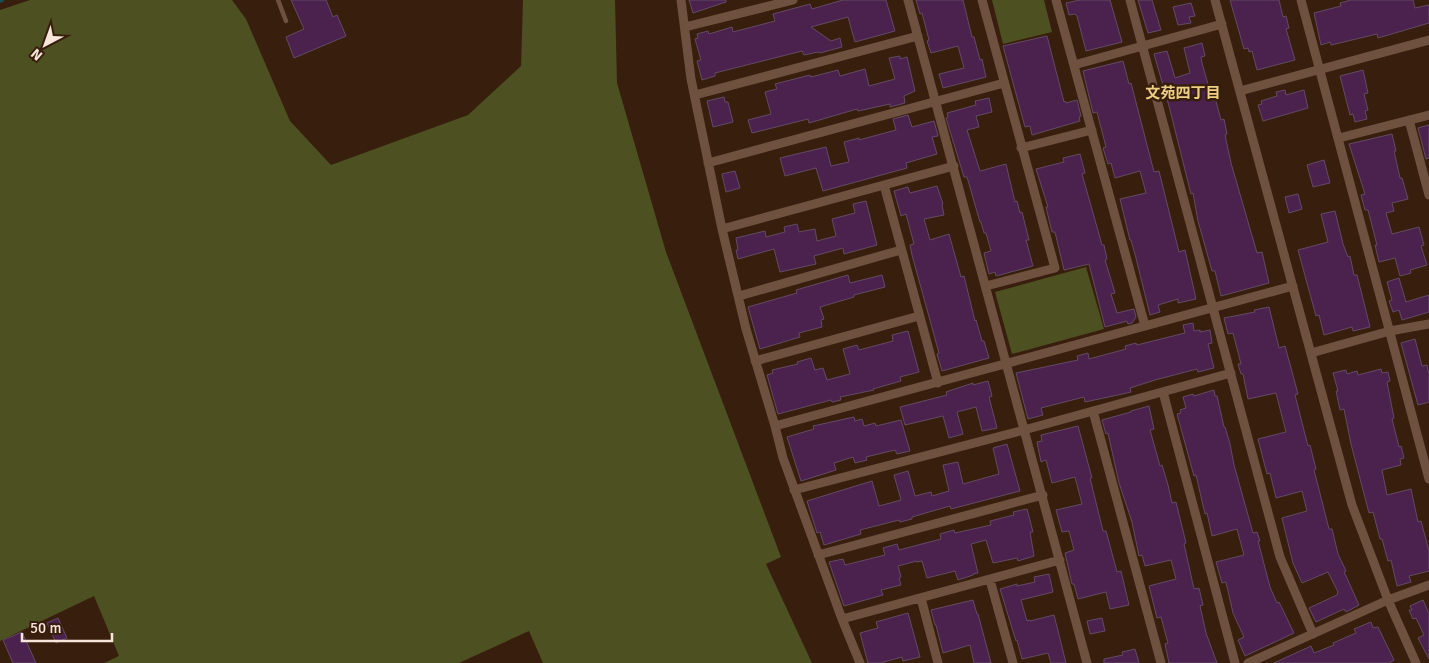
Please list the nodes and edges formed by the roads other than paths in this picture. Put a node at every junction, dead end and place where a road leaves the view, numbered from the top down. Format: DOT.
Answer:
graph roads {
  1 [pos="278,0"];
  2 [pos="681,0"];
  3 [pos="793,0"];
  4 [pos="908,0"];
  5 [pos="982,0"];
  6 [pos="1056,0"];
  7 [pos="1130,0"];
  8 [pos="1216,0"];
  9 [pos="1301,0"];
  10 [pos="286,21"];
  11 [pos="1222,24"];
  12 [pos="685,28"];
  13 [pos="918,36"];
  14 [pos="1429,40"];
  15 [pos="1142,46"];
  16 [pos="1074,65"];
  17 [pos="1320,70"];
  18 [pos="1004,83"];
  19 [pos="1240,92"];
  20 [pos="694,95"];
  21 [pos="936,101"];
  22 [pos="1429,115"];
  23 [pos="1409,120"];
  24 [pos="1092,130"];
  25 [pos="1338,138"];
  26 [pos="1021,148"];
  27 [pos="708,163"];
  28 [pos="954,166"];
  29 [pos="884,185"];
  30 [pos="1429,195"];
  31 [pos="722,229"];
  32 [pos="901,250"];
  33 [pos="986,286"];
  34 [pos="1293,286"];
  35 [pos="738,296"];
  36 [pos="1214,309"];
  37 [pos="919,316"];
  38 [pos="1429,324"];
  39 [pos="1145,326"];
  40 [pos="1390,331"];
  41 [pos="1311,353"];
  42 [pos="755,361"];
  43 [pos="1007,364"];
  44 [pos="1231,373"];
  45 [pos="938,382"];
  46 [pos="1163,392"];
  47 [pos="1093,411"];
  48 [pos="775,426"];
  49 [pos="1024,430"];
  50 [pos="1429,479"];
  51 [pos="794,490"];
  52 [pos="1043,495"];
  53 [pos="818,555"];
  54 [pos="1060,560"];
  55 [pos="990,580"];
  56 [pos="1429,585"];
  57 [pos="921,598"];
  58 [pos="1388,600"];
  59 [pos="842,619"];
  60 [pos="1313,634"];
  61 [pos="860,663"];
  62 [pos="938,663"];
  63 [pos="1013,663"];
  64 [pos="1087,663"];
  65 [pos="1161,663"];
  66 [pos="1235,663"];
  67 [pos="1248,663"];
  68 [pos="1416,663"];
  1 -- 10 [label="lane"];
  2 -- 12 [label="street"];
  3 -- 12 [label="street"];
  4 -- 13 [label="street"];
  5 -- 18 [label="street"];
  6 -- 16 [label="street"];
  7 -- 15 [label="street"];
  8 -- 11 [label="street"];
  9 -- 17 [label="street"];
  11 -- 15 [label="street"];
  11 -- 19 [label="street"];
  12 -- 20 [label="street"];
  13 -- 20 [label="street"];
  13 -- 21 [label="street"];
  14 -- 17 [label="street"];
  15 -- 16 [label="street"];
  15 -- 36 [label="street"];
  16 -- 24 [label="street"];
  17 -- 19 [label="street"];
  17 -- 25 [label="street"];
  18 -- 21 [label="street"];
  18 -- 26 [label="street"];
  19 -- 34 [label="street"];
  20 -- 27 [label="street"];
  21 -- 27 [label="street"];
  21 -- 28 [label="street"];
  22 -- 23 [label="street"];
  23 -- 25 [label="street"];
  23 -- 30 [label="street"];
  24 -- 26 [label="street"];
  24 -- 39 [label="street"];
  25 -- 40 [label="street"];
  26 -- 33 [label="street"];
  27 -- 31 [label="street"];
  28 -- 29 [label="street"];
  28 -- 33 [label="street"];
  29 -- 31 [label="street"];
  29 -- 32 [label="street"];
  31 -- 35 [label="street"];
  32 -- 35 [label="street"];
  32 -- 37 [label="street"];
  33 -- 43 [label="street"];
  34 -- 36 [label="street"];
  34 -- 41 [label="street"];
  35 -- 42 [label="street"];
  36 -- 39 [label="street"];
  36 -- 44 [label="street"];
  37 -- 42 [label="street"];
  37 -- 45 [label="street"];
  38 -- 40 [label="street"];
  39 -- 43 [label="street"];
  40 -- 41 [label="street"];
  40 -- 50 [label="street"];
  41 -- 58 [label="street"];
  42 -- 48 [label="street"];
  43 -- 45 [label="street"];
  43 -- 49 [label="street"];
  44 -- 46 [label="street"];
  44 -- 60 [label="street"];
  45 -- 48 [label="street"];
  46 -- 47 [label="street"];
  46 -- 66 [label="street"];
  47 -- 49 [label="street"];
  47 -- 65 [label="street"];
  48 -- 51 [label="street"];
  49 -- 51 [label="street"];
  49 -- 52 [label="street"];
  51 -- 53 [label="street"];
  52 -- 53 [label="street"];
  52 -- 54 [label="street"];
  53 -- 59 [label="street"];
  54 -- 55 [label="street"];
  54 -- 64 [label="street"];
  55 -- 57 [label="street"];
  55 -- 63 [label="street"];
  56 -- 58 [label="street"];
  57 -- 59 [label="street"];
  57 -- 62 [label="street"];
  58 -- 60 [label="street"];
  58 -- 68 [label="street"];
  59 -- 61 [label="street"];
  60 -- 67 [label="street"];
}
